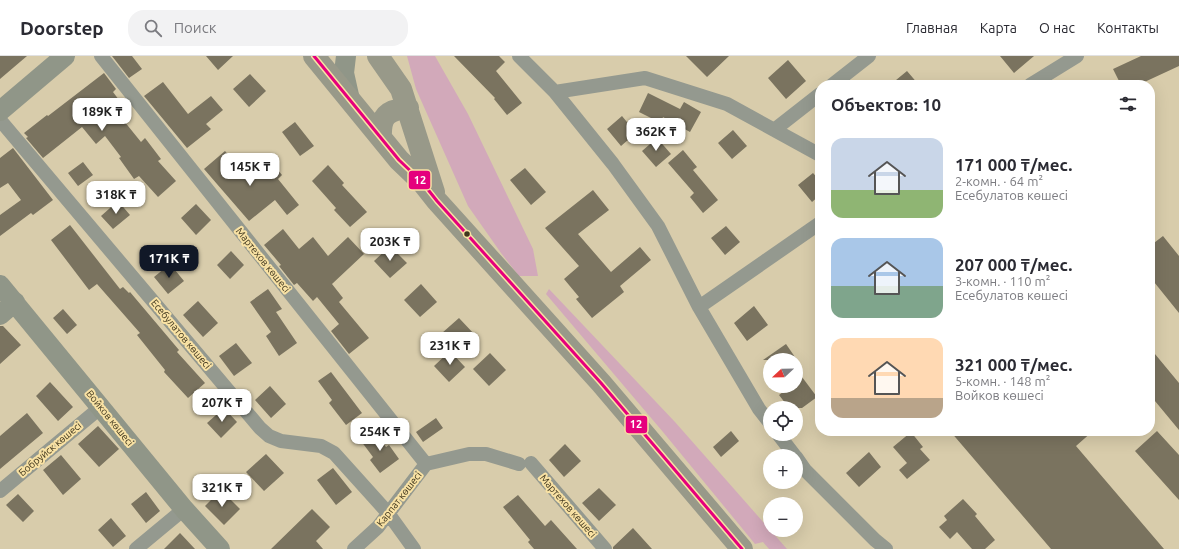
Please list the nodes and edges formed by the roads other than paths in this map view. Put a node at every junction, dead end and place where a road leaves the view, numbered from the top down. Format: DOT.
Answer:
graph roads {
  1 [pos="65,56"];
  2 [pos="101,56"];
  3 [pos="314,56"];
  4 [pos="344,56"];
  5 [pos="378,56"];
  6 [pos="519,56"];
  7 [pos="869,56"];
  8 [pos="1077,56"];
  9 [pos="838,80"];
  10 [pos="1038,80"];
  11 [pos="555,92"];
  12 [pos="815,98"];
  13 [pos="350,100"];
  14 [pos="408,108"];
  15 [pos="0,110"];
  16 [pos="0,120"];
  17 [pos="774,130"];
  18 [pos="381,138"];
  19 [pos="815,152"];
  20 [pos="437,201"];
  21 [pos="815,226"];
  22 [pos="0,285"];
  23 [pos="15,302"];
  24 [pos="699,307"];
  25 [pos="0,315"];
  26 [pos="101,407"];
  27 [pos="763,414"];
  28 [pos="783,441"];
  29 [pos="790,449"];
  30 [pos="525,463"];
  31 [pos="426,464"];
  32 [pos="803,466"];
  33 [pos="0,491"];
  34 [pos="184,509"];
  35 [pos="388,513"];
  36 [pos="136,549"];
  37 [pos="220,549"];
  38 [pos="354,549"];
  39 [pos="414,549"];
  40 [pos="605,549"];
  41 [pos="742,549"];
  42 [pos="886,549"];
  1 -- 15 [label="street"];
  2 -- 31 [label="street, Мартехов көшесі"];
  3 -- 13 [label="main road"];
  4 -- 13 [label="street"];
  5 -- 14 [label="main road"];
  6 -- 11 [label="street"];
  7 -- 9 [label="street"];
  8 -- 10 [label="street"];
  11 -- 17 [label="street"];
  11 -- 24 [label="street"];
  12 -- 17 [label="street"];
  13 -- 18 [label="main road"];
  14 -- 18 [label="main road"];
  14 -- 20 [label="main road"];
  16 -- 35 [label="street, Есебулатов көшесі"];
  17 -- 19 [label="street"];
  18 -- 20 [label="main road"];
  20 -- 41 [label="main road"];
  21 -- 24 [label="street"];
  22 -- 23 [label="street, Войков көшесі"];
  23 -- 25 [label="street"];
  23 -- 26 [label="street, Войков көшесі"];
  24 -- 27 [label="street"];
  26 -- 33 [label="street, Бобруйск көшесі"];
  26 -- 34 [label="street, Войков көшесі"];
  28 -- 29 [label="street"];
  30 -- 31 [label="street, Карпат көшесі"];
  30 -- 40 [label="street, Мартехов көшесі"];
  31 -- 35 [label="street, Карпат көшесі"];
  32 -- 42 [label="street"];
  34 -- 36 [label="street"];
  34 -- 37 [label="street, Войков көшесі"];
  35 -- 38 [label="street, Карпат көшесі"];
  35 -- 39 [label="street, Есебулатов көшесі"];
}
